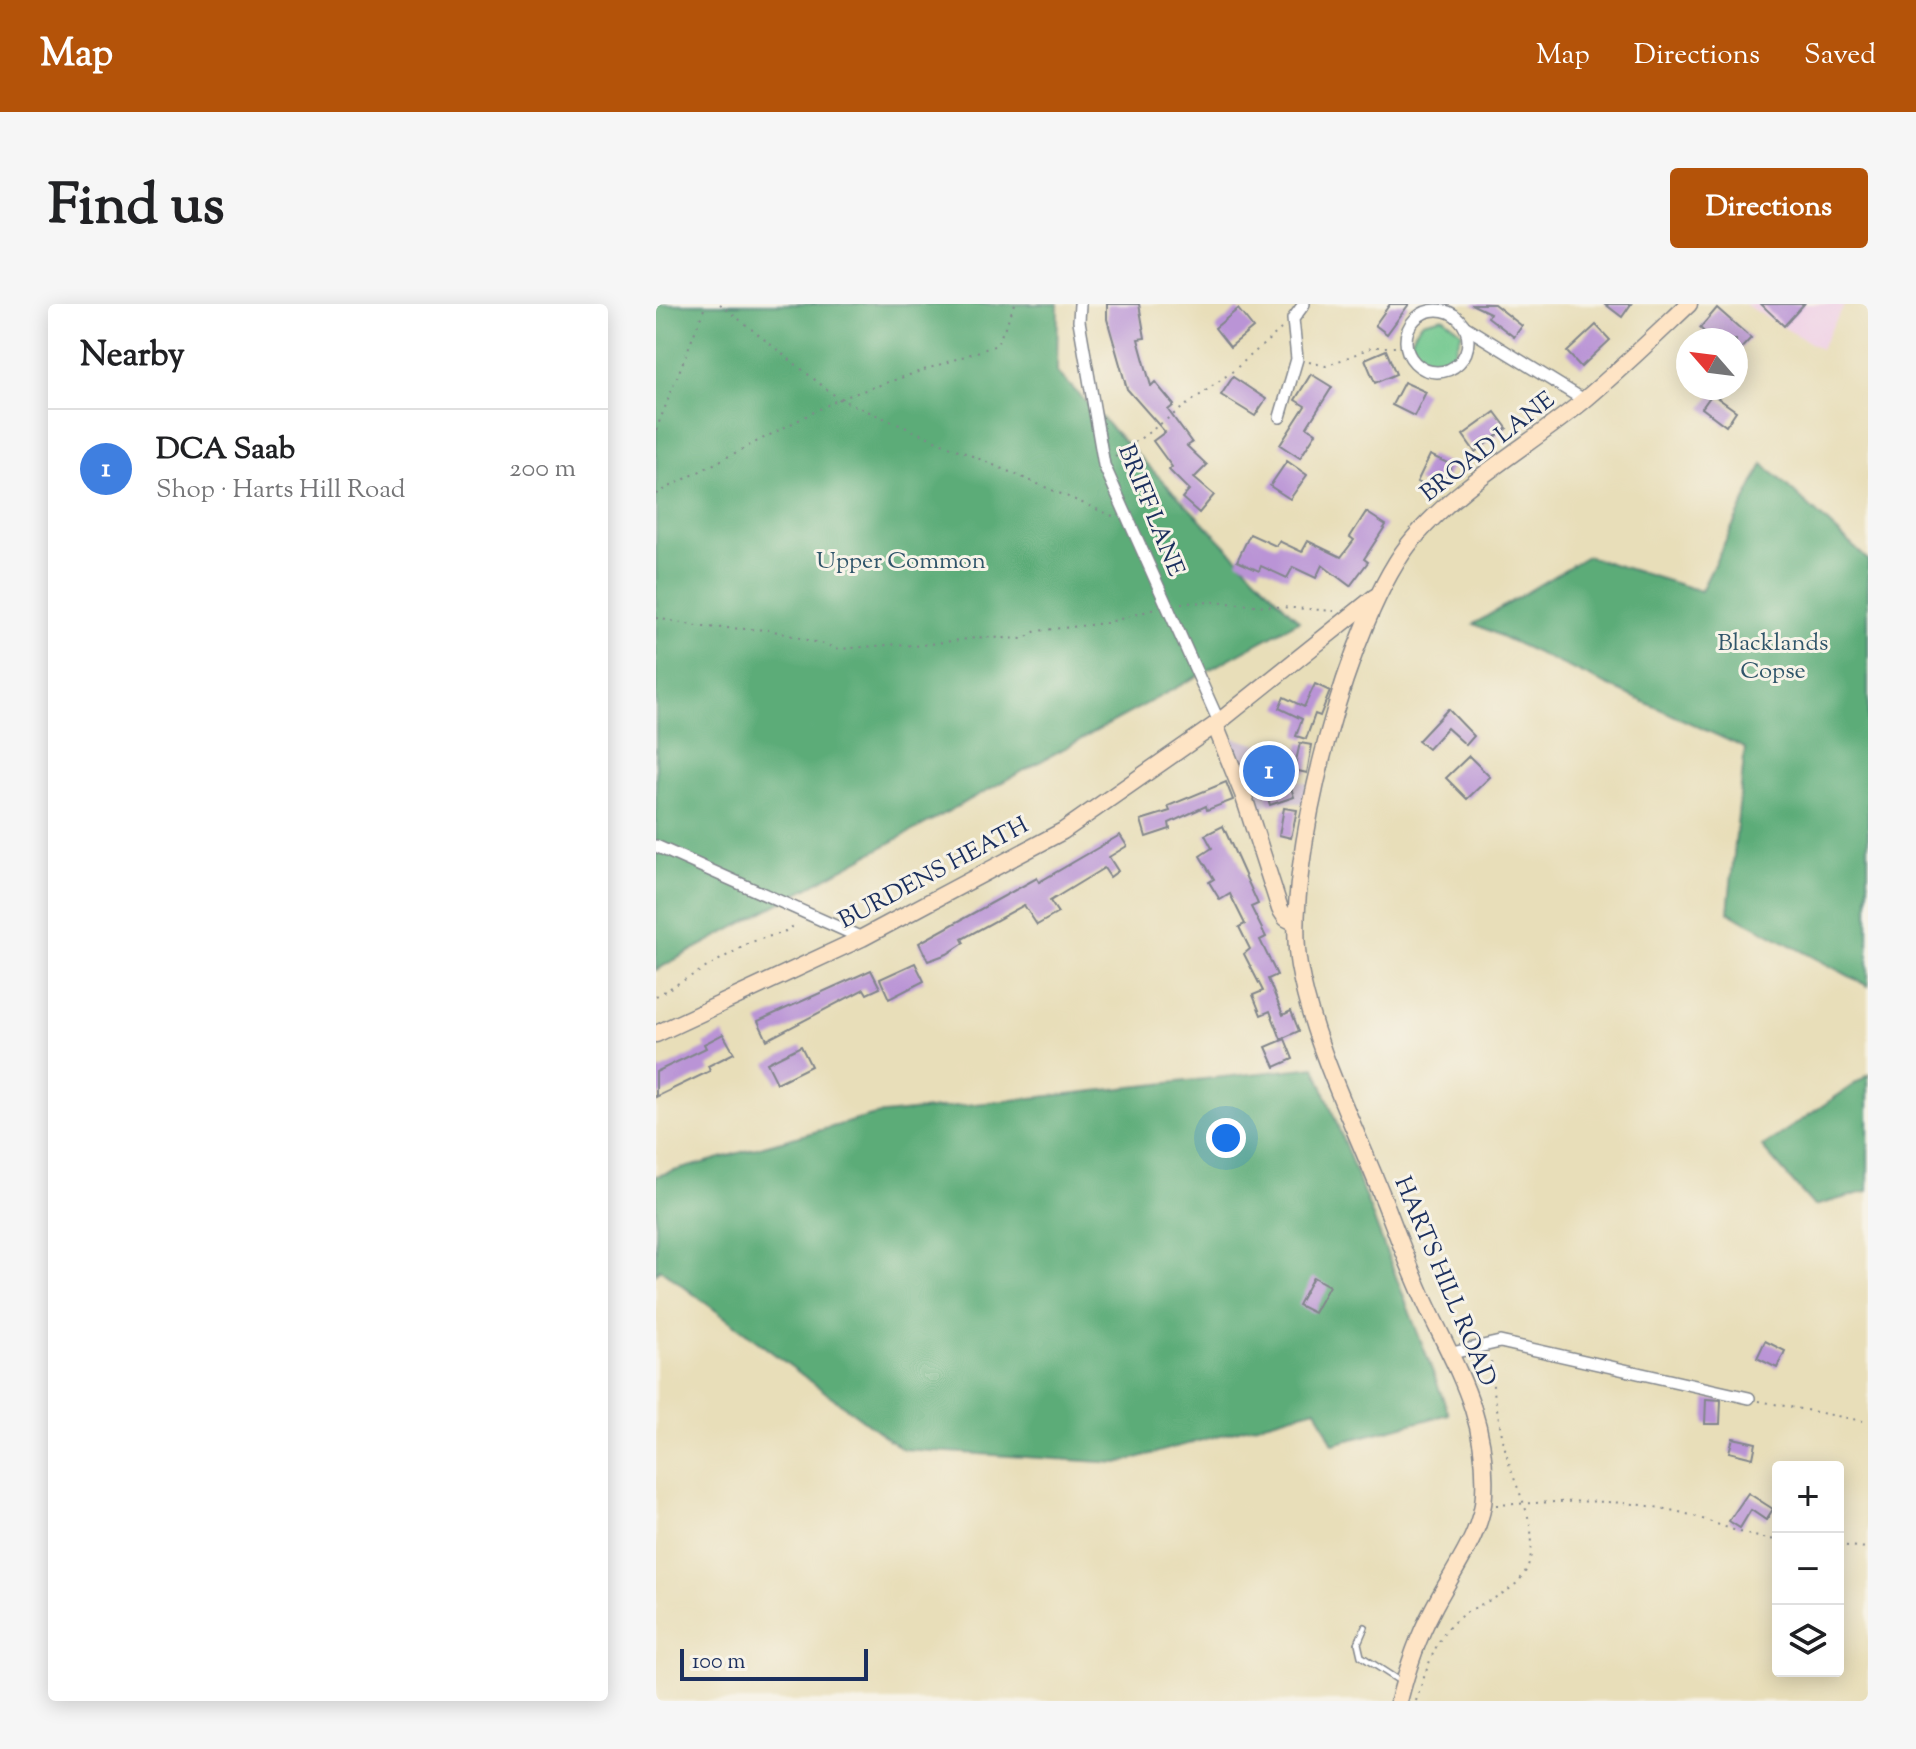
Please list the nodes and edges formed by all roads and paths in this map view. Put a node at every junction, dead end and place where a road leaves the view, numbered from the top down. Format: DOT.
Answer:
graph roads {
  1 [pos="706,304"];
  2 [pos="720,304"];
  3 [pos="1015,304"];
  4 [pos="1080,304"];
  5 [pos="1304,304"];
  6 [pos="1689,304"];
  7 [pos="1293,319"];
  8 [pos="1464,326"];
  9 [pos="1406,347"];
  10 [pos="1297,359"];
  11 [pos="839,399"];
  12 [pos="1584,400"];
  13 [pos="1280,417"];
  14 [pos="656,430"];
  15 [pos="1104,465"];
  16 [pos="656,494"];
  17 [pos="1131,524"];
  18 [pos="1376,596"];
  19 [pos="1167,606"];
  20 [pos="1359,611"];
  21 [pos="656,618"];
  22 [pos="1217,724"];
  23 [pos="656,846"];
  24 [pos="811,915"];
  25 [pos="1296,923"];
  26 [pos="862,938"];
  27 [pos="656,996"];
  28 [pos="656,1034"];
  29 [pos="1452,1353"];
  30 [pos="1749,1398"];
  31 [pos="1868,1422"];
  32 [pos="1483,1506"];
  33 [pos="1772,1539"];
  34 [pos="1844,1546"];
  35 [pos="1868,1548"];
  36 [pos="1365,1627"];
  37 [pos="1403,1683"];
  38 [pos="1399,1701"];
  1 -- 14 [label="path"];
  2 -- 11 [label="path"];
  3 -- 11 [label="path"];
  4 -- 15 [label="street, BRIFF LANE"];
  5 -- 7 [label="street"];
  6 -- 12 [label="street, BROAD LANE"];
  7 -- 10 [label="street"];
  7 -- 15 [label="path"];
  8 -- 9 [label="street"];
  8 -- 9 [label="street"];
  8 -- 12 [label="street"];
  9 -- 10 [label="path"];
  10 -- 13 [label="street"];
  11 -- 16 [label="path"];
  11 -- 17 [label="path"];
  12 -- 18 [label="street, BROAD LANE"];
  15 -- 17 [label="street, BRIFF LANE"];
  17 -- 19 [label="street, BRIFF LANE"];
  18 -- 20 [label="street, BROAD LANE"];
  18 -- 25 [label="street, HARTS HILL ROAD"];
  19 -- 20 [label="path"];
  19 -- 21 [label="path"];
  19 -- 22 [label="street, BRIFF LANE"];
  20 -- 22 [label="street, BROAD LANE"];
  22 -- 25 [label="street, HARTS HILL ROAD"];
  22 -- 26 [label="street, BURDENS HEATH"];
  23 -- 24 [label="street"];
  24 -- 26 [label="street"];
  24 -- 27 [label="path"];
  25 -- 29 [label="street, HARTS HILL ROAD"];
  26 -- 28 [label="street, BURDENS HEATH"];
  29 -- 30 [label="street"];
  29 -- 32 [label="street, HARTS HILL ROAD"];
  30 -- 31 [label="path"];
  32 -- 33 [label="path"];
  32 -- 37 [label="street, HARTS HILL ROAD"];
  34 -- 35 [label="path"];
  36 -- 37 [label="lane"];
  37 -- 38 [label="street, HARTS HILL ROAD"];
}
